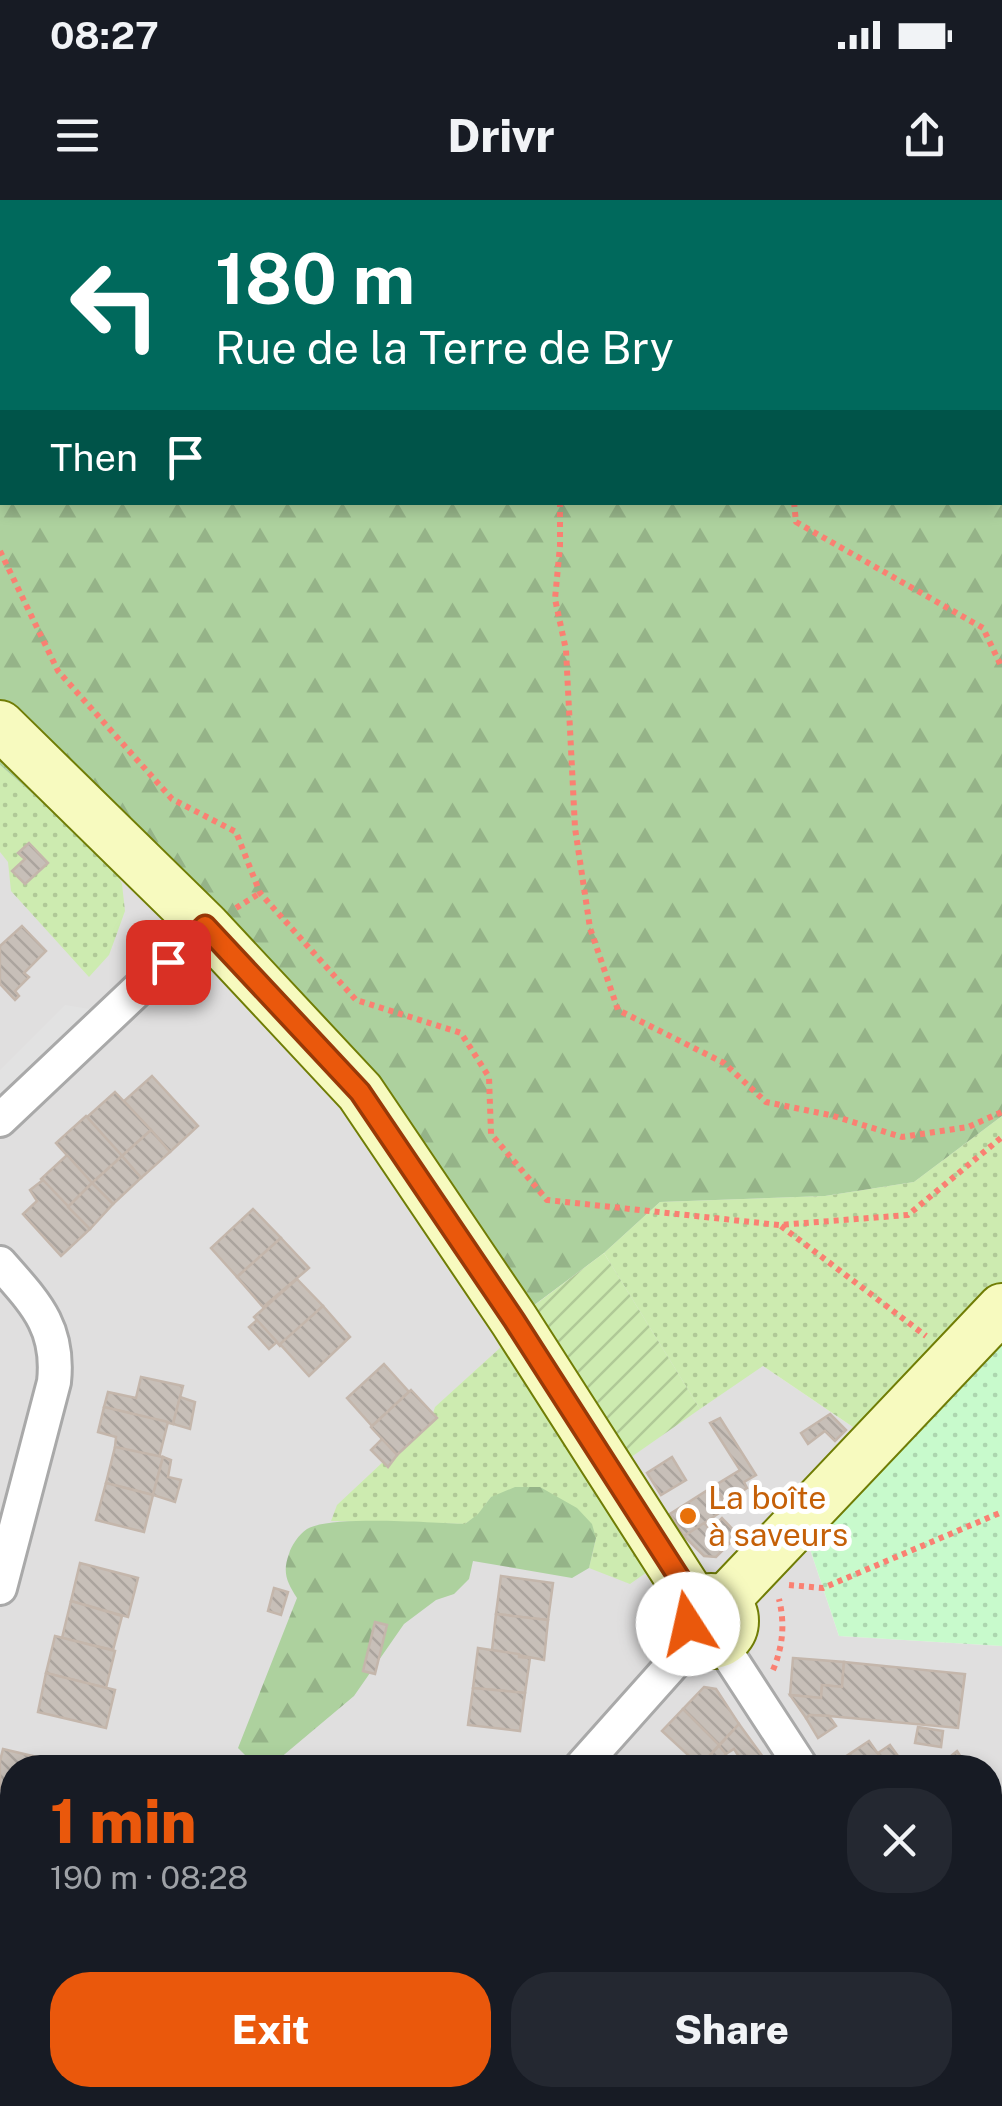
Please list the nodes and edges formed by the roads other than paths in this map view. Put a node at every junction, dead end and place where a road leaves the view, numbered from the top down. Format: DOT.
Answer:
graph roads {
  1 [pos="0,725"];
  2 [pos="205,926"];
  3 [pos="0,1120"];
  4 [pos="0,1263"];
  5 [pos="1002,1308"];
  6 [pos="0,1588"];
  7 [pos="709,1621"];
  8 [pos="591,1755"];
  9 [pos="794,1755"];
  1 -- 2 [label="street"];
  2 -- 3 [label="street"];
  2 -- 7 [label="street"];
  4 -- 6 [label="street"];
  5 -- 7 [label="street"];
  7 -- 8 [label="street"];
  7 -- 9 [label="street"];
}
